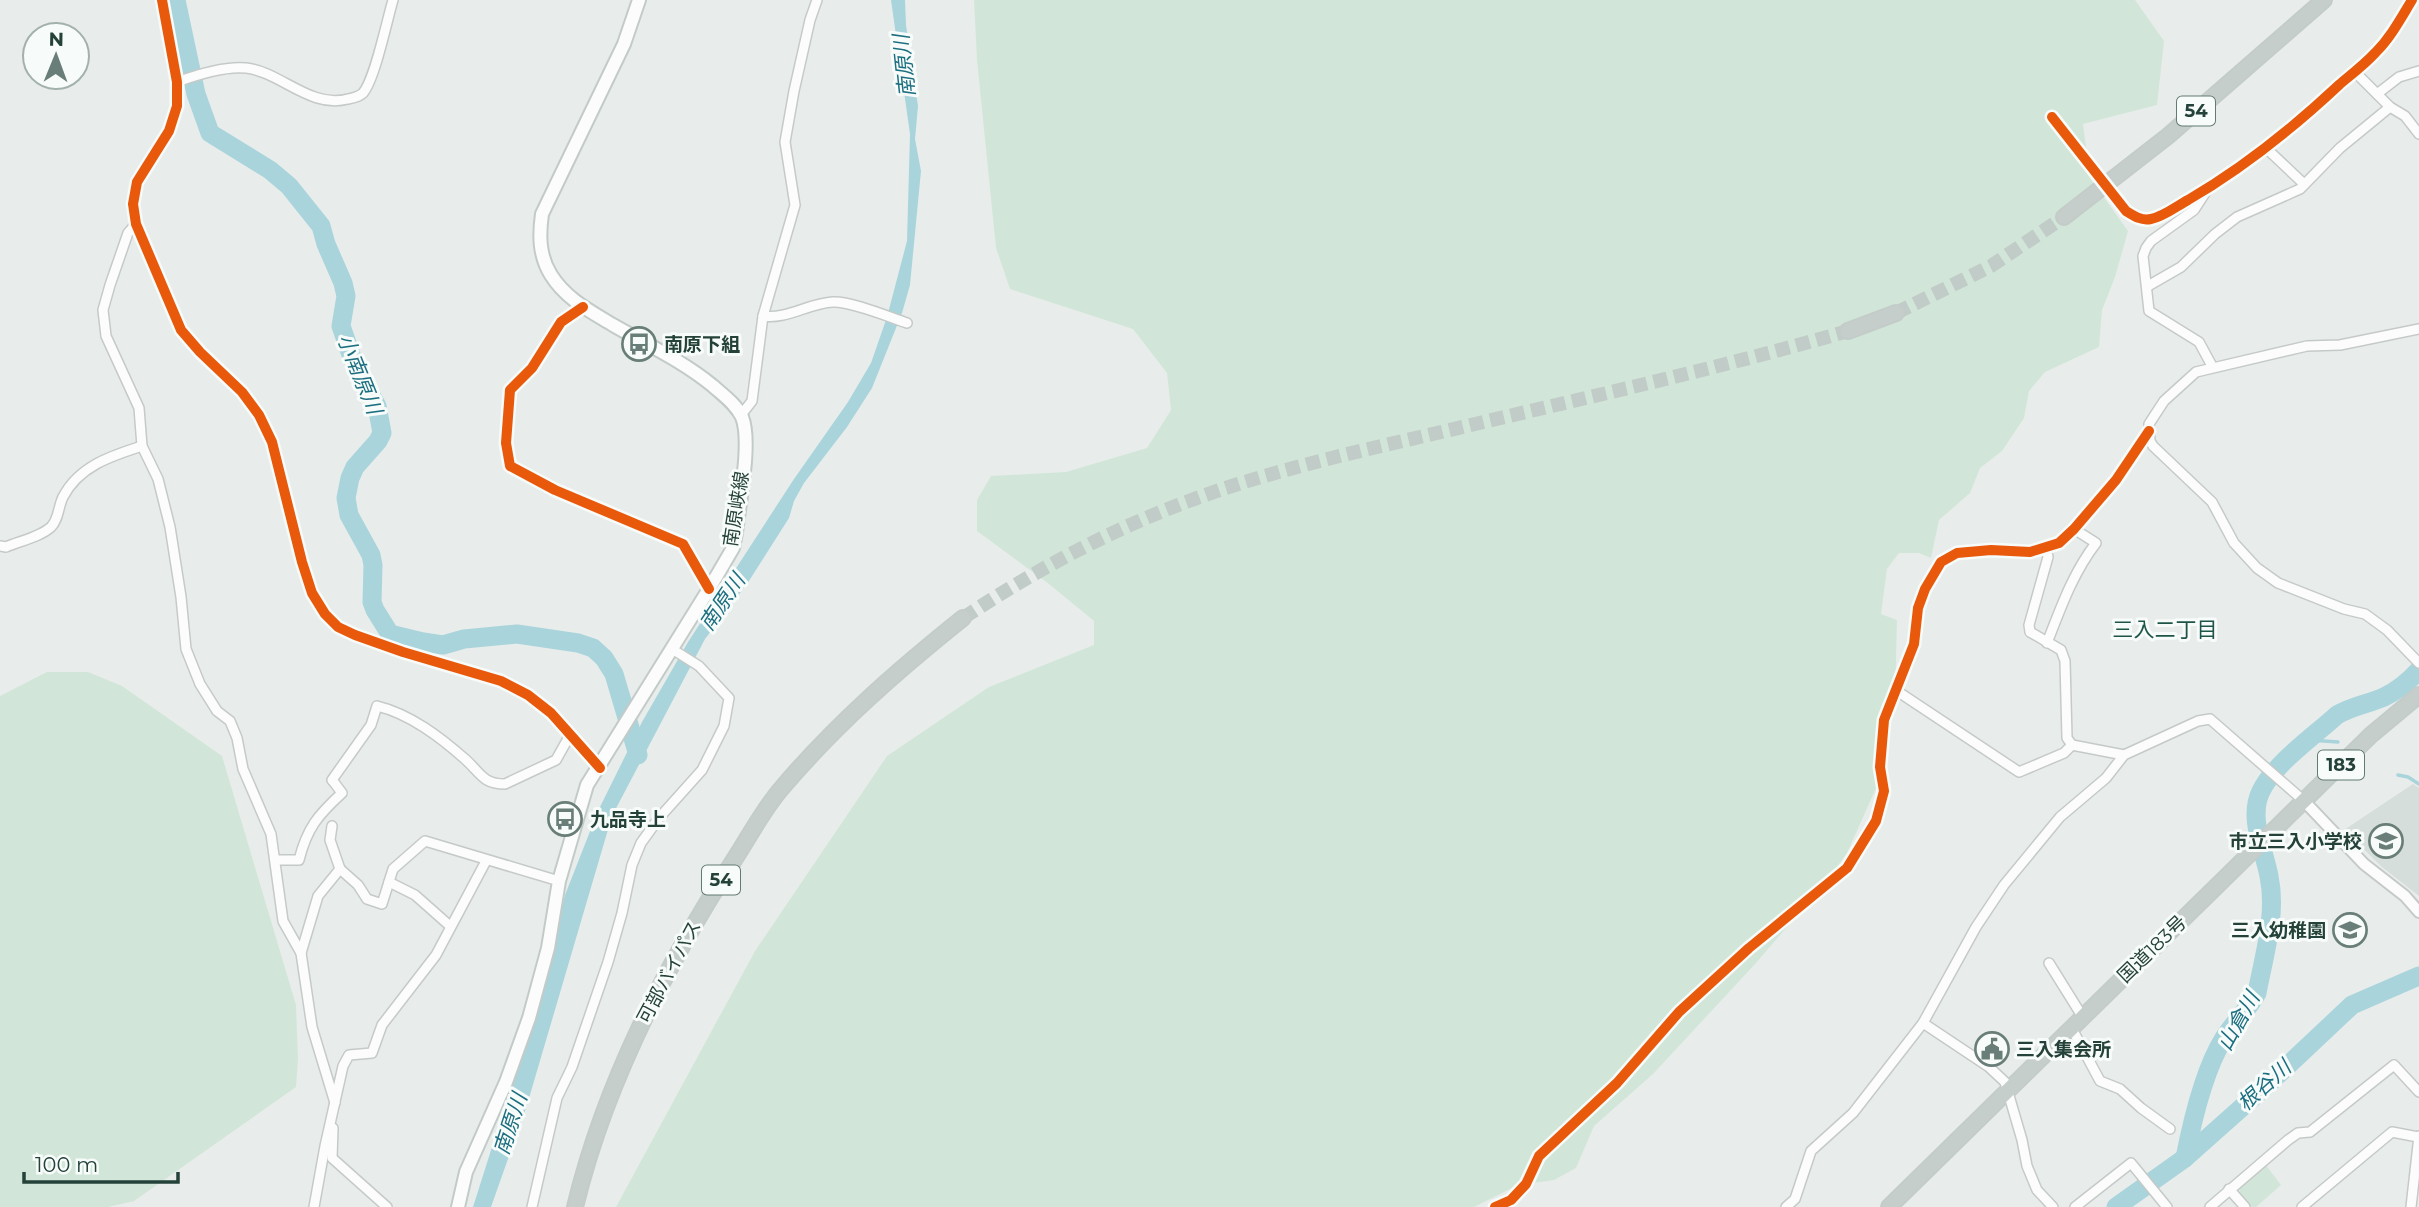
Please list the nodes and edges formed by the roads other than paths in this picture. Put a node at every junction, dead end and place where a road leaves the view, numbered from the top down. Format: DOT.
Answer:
graph roads {
  1 [pos="162,0"];
  2 [pos="393,0"];
  3 [pos="639,0"];
  4 [pos="817,0"];
  5 [pos="2324,0"];
  6 [pos="2412,0"];
  7 [pos="2354,71"];
  8 [pos="2419,71"];
  9 [pos="181,81"];
  10 [pos="2377,94"];
  11 [pos="2390,107"];
  12 [pos="2052,117"];
  13 [pos="2419,134"];
  14 [pos="2267,149"];
  15 [pos="2091,167"];
  16 [pos="2304,184"];
  17 [pos="2207,190"];
  18 [pos="2123,208"];
  19 [pos="2064,217"];
  20 [pos="136,224"];
  21 [pos="2148,286"];
  22 [pos="583,307"];
  23 [pos="1896,313"];
  24 [pos="762,316"];
  25 [pos="907,323"];
  26 [pos="2419,329"];
  27 [pos="1848,331"];
  28 [pos="2213,366"];
  29 [pos="741,415"];
  30 [pos="2148,431"];
  31 [pos="142,446"];
  32 [pos="2074,529"];
  33 [pos="0,546"];
  34 [pos="2046,548"];
  35 [pos="709,589"];
  36 [pos="963,618"];
  37 [pos="2048,643"];
  38 [pos="675,651"];
  39 [pos="2418,663"];
  40 [pos="1897,691"];
  41 [pos="2419,695"];
  42 [pos="570,735"];
  43 [pos="2072,745"];
  44 [pos="2124,755"];
  45 [pos="600,768"];
  46 [pos="2304,801"];
  47 [pos="332,826"];
  48 [pos="276,860"];
  49 [pos="486,861"];
  50 [pos="340,869"];
  51 [pos="389,881"];
  52 [pos="559,881"];
  53 [pos="2419,912"];
  54 [pos="450,926"];
  55 [pos="301,953"];
  56 [pos="2049,963"];
  57 [pos="2077,1022"];
  58 [pos="1923,1023"];
  59 [pos="2006,1091"];
  60 [pos="2419,1092"];
  61 [pos="335,1103"];
  62 [pos="330,1124"];
  63 [pos="2170,1129"];
  64 [pos="2419,1137"];
  65 [pos="2229,1189"];
  66 [pos="2411,1205"];
  67 [pos="2166,1206"];
  68 [pos="314,1207"];
  69 [pos="387,1207"];
  70 [pos="458,1207"];
  71 [pos="532,1207"];
  72 [pos="575,1207"];
  73 [pos="1495,1207"];
  74 [pos="1786,1207"];
  75 [pos="1889,1207"];
  76 [pos="2053,1207"];
  77 [pos="2075,1207"];
  78 [pos="2210,1207"];
  79 [pos="2245,1207"];
  80 [pos="2302,1207"];
  1 -- 9 [label="street"];
  2 -- 9 [label="street"];
  3 -- 22 [label="main road"];
  4 -- 24 [label="street"];
  5 -- 19 [label="highway, 54"];
  6 -- 7 [label="street"];
  7 -- 10 [label="street"];
  7 -- 14 [label="street"];
  8 -- 10 [label="street"];
  9 -- 20 [label="street"];
  10 -- 11 [label="street"];
  11 -- 13 [label="street"];
  11 -- 16 [label="street"];
  12 -- 15 [label="street"];
  14 -- 16 [label="street"];
  14 -- 17 [label="street"];
  16 -- 21 [label="street"];
  17 -- 18 [label="street"];
  17 -- 21 [label="street"];
  20 -- 31 [label="street"];
  20 -- 42 [label="street"];
  21 -- 28 [label="street"];
  22 -- 29 [label="main road"];
  22 -- 35 [label="street"];
  23 -- 27 [label="highway"];
  24 -- 25 [label="street"];
  24 -- 29 [label="street"];
  26 -- 28 [label="street"];
  28 -- 30 [label="street"];
  29 -- 35 [label="main road, 南原峡線"];
  30 -- 32 [label="street"];
  30 -- 39 [label="street"];
  31 -- 33 [label="street"];
  31 -- 48 [label="street"];
  32 -- 34 [label="street"];
  32 -- 37 [label="street"];
  34 -- 37 [label="street"];
  34 -- 40 [label="street"];
  35 -- 38 [label="main road, 南原峡線"];
  36 -- 72 [label="highway, 可部バイパス / 54"];
  37 -- 43 [label="street"];
  38 -- 45 [label="main road, 南原峡線"];
  38 -- 71 [label="street"];
  40 -- 43 [label="street"];
  40 -- 73 [label="street"];
  41 -- 46 [label="highway, 国道183号 / 183"];
  42 -- 45 [label="street"];
  42 -- 48 [label="street"];
  43 -- 44 [label="street"];
  44 -- 46 [label="street"];
  44 -- 58 [label="street"];
  45 -- 52 [label="main road, 南原峡線"];
  46 -- 53 [label="street"];
  46 -- 57 [label="highway, 国道183号 / 183"];
  47 -- 50 [label="street"];
  48 -- 55 [label="street"];
  49 -- 51 [label="street"];
  49 -- 52 [label="street"];
  49 -- 54 [label="street"];
  50 -- 51 [label="street"];
  50 -- 55 [label="street"];
  51 -- 54 [label="street"];
  52 -- 70 [label="main road, 南原峡線"];
  54 -- 61 [label="street"];
  55 -- 61 [label="street"];
  56 -- 57 [label="street"];
  57 -- 59 [label="highway, 国道183号 / 183"];
  57 -- 63 [label="street"];
  58 -- 59 [label="street"];
  58 -- 74 [label="street"];
  59 -- 75 [label="highway, 国道183号 / 183"];
  59 -- 76 [label="street"];
  60 -- 65 [label="street"];
  61 -- 62 [label="street"];
  62 -- 68 [label="street"];
  62 -- 69 [label="street"];
  64 -- 66 [label="street"];
  64 -- 80 [label="street"];
  65 -- 78 [label="street"];
  65 -- 79 [label="street"];
  67 -- 77 [label="street"];
}
